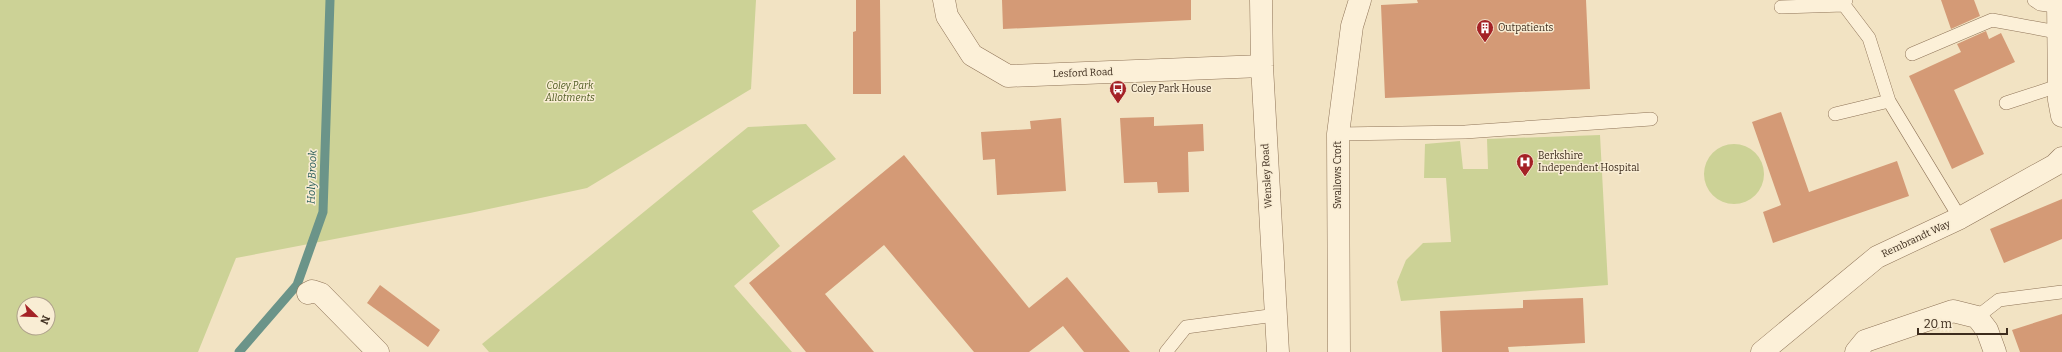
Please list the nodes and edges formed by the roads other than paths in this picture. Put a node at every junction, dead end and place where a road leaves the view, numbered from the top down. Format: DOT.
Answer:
graph roads {
  1 [pos="944,0"];
  2 [pos="1261,0"];
  3 [pos="1360,0"];
  4 [pos="2034,0"];
  5 [pos="1845,3"];
  6 [pos="2059,5"];
  7 [pos="1781,6"];
  8 [pos="2057,32"];
  9 [pos="1912,54"];
  10 [pos="1262,66"];
  11 [pos="2058,86"];
  12 [pos="1889,101"];
  13 [pos="2006,103"];
  14 [pos="1835,114"];
  15 [pos="2062,116"];
  16 [pos="1651,119"];
  17 [pos="1338,134"];
  18 [pos="2062,158"];
  19 [pos="1960,218"];
  20 [pos="2062,292"];
  21 [pos="308,293"];
  22 [pos="1276,315"];
  23 [pos="1977,318"];
  24 [pos="378,352"];
  25 [pos="1166,352"];
  26 [pos="1278,352"];
  27 [pos="1339,352"];
  28 [pos="1762,352"];
  29 [pos="1856,352"];
  30 [pos="1995,352"];
  1 -- 10 [label="street, Lesford Road"];
  2 -- 10 [label="street, Wensley Road"];
  3 -- 17 [label="street, Swallows Croft"];
  4 -- 6 [label="lane"];
  5 -- 7 [label="lane"];
  5 -- 12 [label="lane"];
  6 -- 8 [label="street"];
  8 -- 9 [label="lane"];
  8 -- 11 [label="street"];
  10 -- 22 [label="street, Wensley Road"];
  11 -- 13 [label="lane"];
  11 -- 15 [label="street"];
  12 -- 14 [label="lane"];
  12 -- 19 [label="lane"];
  16 -- 17 [label="lane"];
  17 -- 27 [label="street, Swallows Croft"];
  18 -- 19 [label="street, Rembrandt Way"];
  19 -- 28 [label="street, Rembrandt Way"];
  20 -- 23 [label="lane"];
  21 -- 24 [label="street"];
  22 -- 25 [label="lane"];
  22 -- 26 [label="street, Wensley Road"];
  23 -- 29 [label="street"];
  23 -- 30 [label="street"];
}
